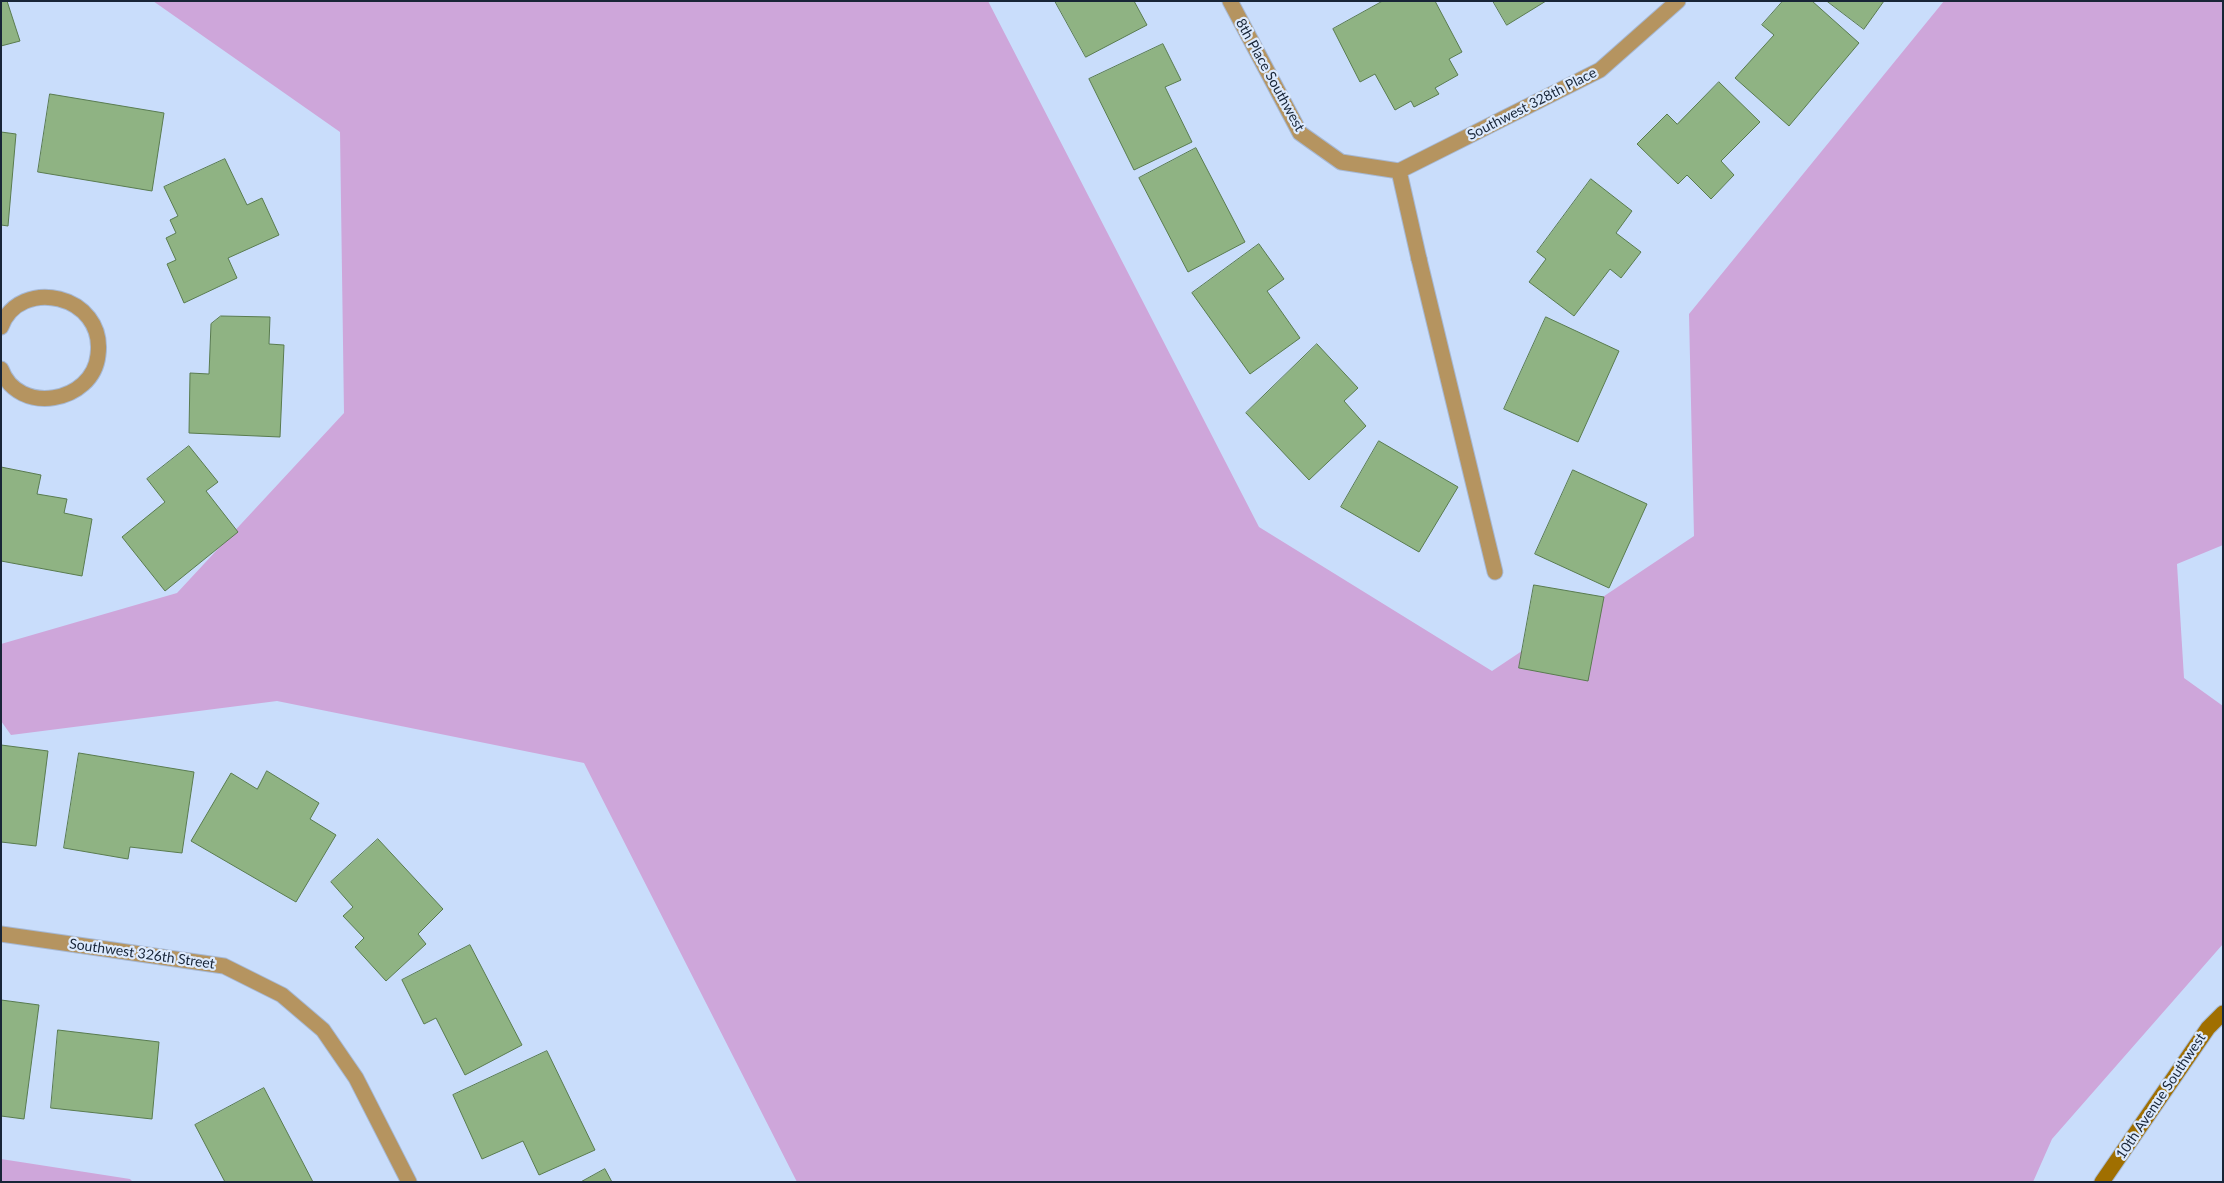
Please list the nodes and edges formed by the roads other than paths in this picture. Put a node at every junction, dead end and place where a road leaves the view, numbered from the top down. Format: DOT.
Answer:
graph roads {
  1 [pos="1230,1"];
  2 [pos="1678,1"];
  3 [pos="1399,171"];
  4 [pos="1,326"];
  5 [pos="1,369"];
  6 [pos="1495,572"];
  7 [pos="1,934"];
  8 [pos="2223,1013"];
  9 [pos="410,1182"];
  10 [pos="2102,1182"];
  1 -- 3 [label="street, 8th Place Southwest"];
  2 -- 3 [label="street, Southwest 328th Place"];
  3 -- 6 [label="street"];
  4 -- 5 [label="street"];
  7 -- 9 [label="street, Southwest 326th Street"];
  8 -- 10 [label="street, 10th Avenue Southwest"];
}
